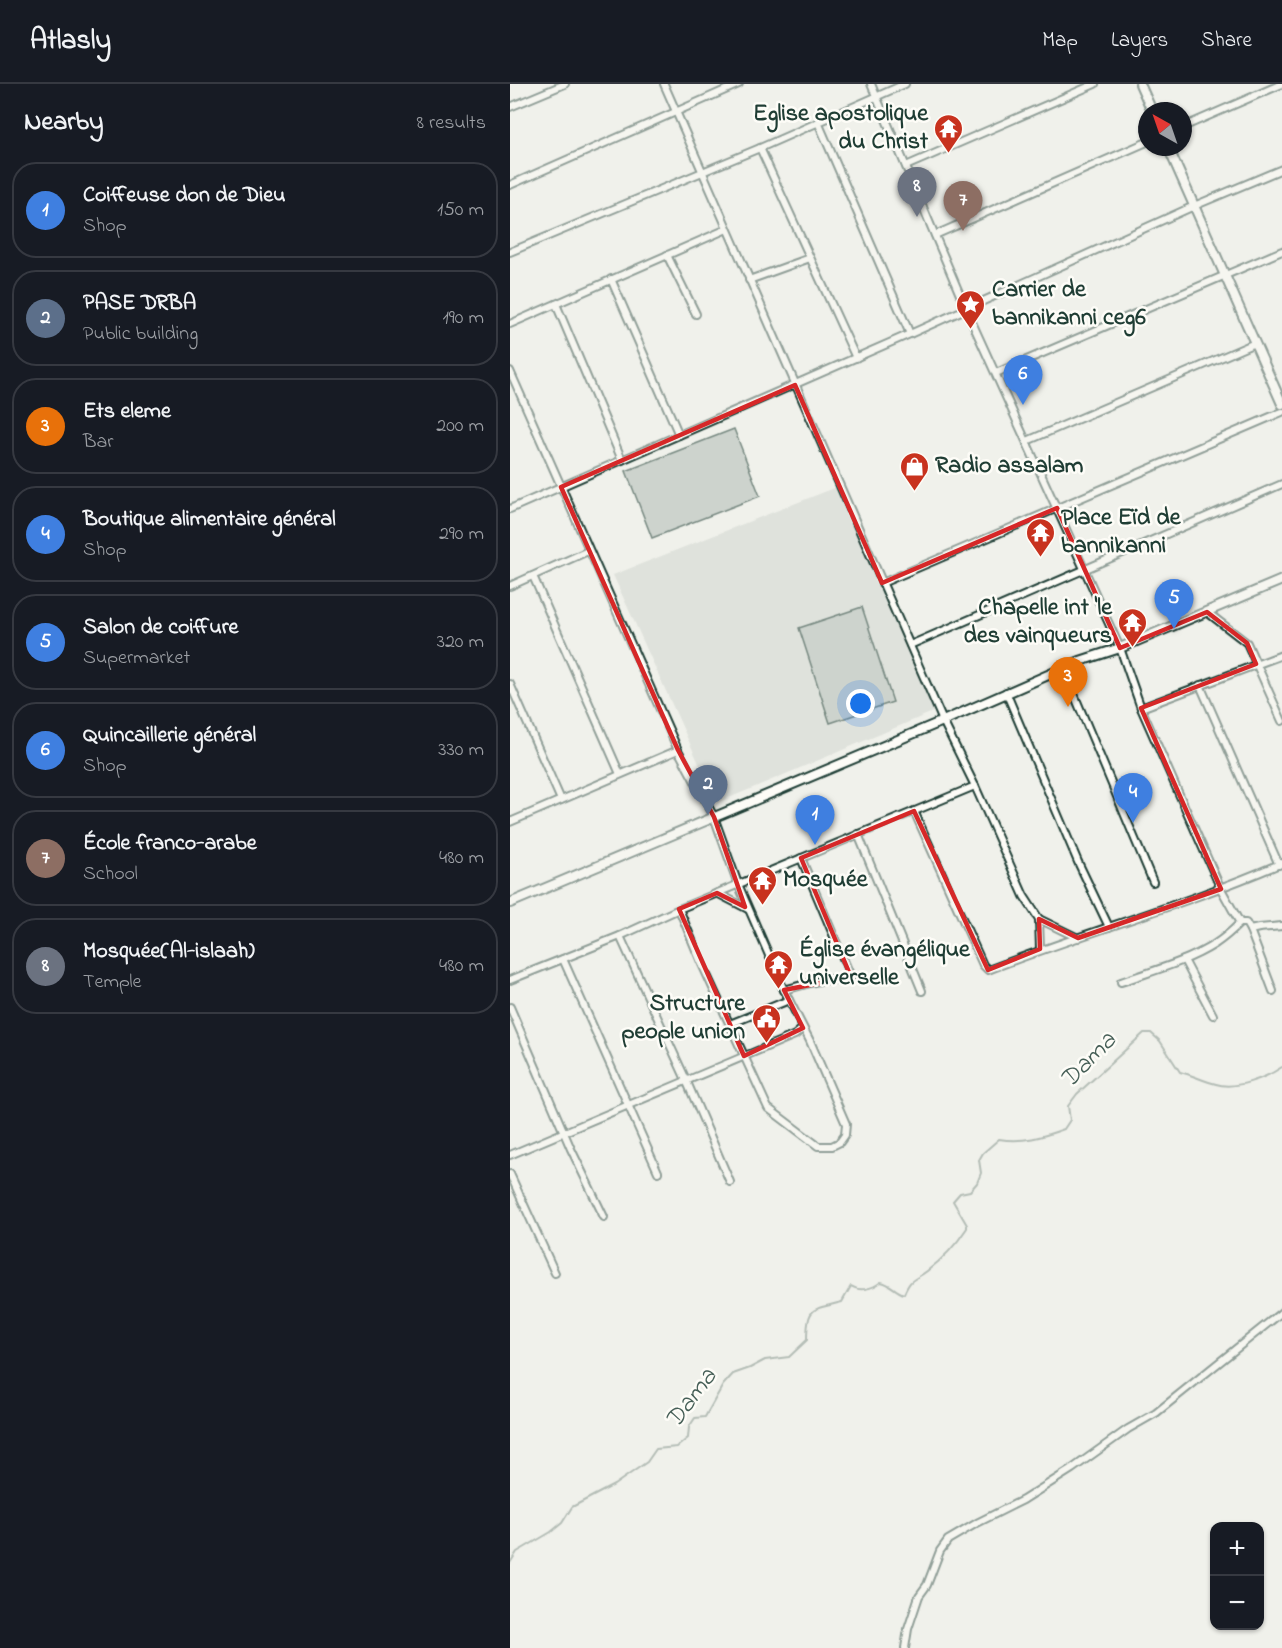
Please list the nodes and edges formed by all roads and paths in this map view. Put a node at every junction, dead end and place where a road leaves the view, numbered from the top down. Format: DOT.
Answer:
graph roads {
  1 [pos="565,84"];
  2 [pos="664,84"];
  3 [pos="739,84"];
  4 [pos="871,84"];
  5 [pos="905,84"];
  6 [pos="1095,84"];
  7 [pos="1140,84"];
  8 [pos="1282,84"];
  9 [pos="876,97"];
  10 [pos="1148,102"];
  11 [pos="510,107"];
  12 [pos="676,112"];
  13 [pos="818,122"];
  14 [pos="1192,123"];
  15 [pos="1138,146"];
  16 [pos="760,148"];
  17 [pos="1172,156"];
  18 [pos="906,166"];
  19 [pos="1282,169"];
  20 [pos="702,172"];
  21 [pos="510,185"];
  22 [pos="1194,206"];
  23 [pos="727,229"];
  24 [pos="935,235"];
  25 [pos="1282,251"];
  26 [pos="510,252"];
  27 [pos="667,255"];
  28 [pos="810,258"];
  29 [pos="1225,276"];
  30 [pos="611,279"];
  31 [pos="749,280"];
  32 [pos="556,304"];
  33 [pos="966,309"];
  34 [pos="696,314"];
  35 [pos="510,324"];
  36 [pos="910,334"];
  37 [pos="1255,343"];
  38 [pos="856,358"];
  39 [pos="510,371"];
  40 [pos="996,373"];
  41 [pos="795,385"];
  42 [pos="1282,404"];
  43 [pos="1282,412"];
  44 [pos="679,435"];
  45 [pos="1027,441"];
  46 [pos="622,460"];
  47 [pos="1282,484"];
  48 [pos="561,487"];
  49 [pos="1057,508"];
  50 [pos="510,509"];
  51 [pos="588,551"];
  52 [pos="1085,570"];
  53 [pos="533,576"];
  54 [pos="1282,580"];
  55 [pos="882,583"];
  56 [pos="510,586"];
  57 [pos="1207,612"];
  58 [pos="910,645"];
  59 [pos="1120,648"];
  60 [pos="1282,655"];
  61 [pos="1256,664"];
  62 [pos="1063,668"];
  63 [pos="510,684"];
  64 [pos="1200,685"];
  65 [pos="1006,692"];
  66 [pos="1141,708"];
  67 [pos="943,721"];
  68 [pos="1282,721"];
  69 [pos="678,750"];
  70 [pos="620,774"];
  71 [pos="975,786"];
  72 [pos="561,800"];
  73 [pos="914,811"];
  74 [pos="714,817"];
  75 [pos="510,822"];
  76 [pos="858,834"];
  77 [pos="801,858"];
  78 [pos="1280,864"];
  79 [pos="1153,882"];
  80 [pos="738,884"];
  81 [pos="1221,889"];
  82 [pos="717,893"];
  83 [pos="510,903"];
  84 [pos="679,909"];
  85 [pos="748,909"];
  86 [pos="1039,919"];
  87 [pos="1240,923"];
  88 [pos="1109,927"];
  89 [pos="1282,927"];
  90 [pos="1250,930"];
  91 [pos="620,936"];
  92 [pos="1078,938"];
  93 [pos="1040,949"];
  94 [pos="563,959"];
  95 [pos="1184,960"];
  96 [pos="510,980"];
  97 [pos="1122,982"];
  98 [pos="784,990"];
  99 [pos="922,991"];
  100 [pos="1273,991"];
  101 [pos="789,1000"];
  102 [pos="510,1007"];
  103 [pos="1213,1015"];
  104 [pos="730,1024"];
  105 [pos="803,1028"];
  106 [pos="744,1056"];
  107 [pos="687,1082"];
  108 [pos="628,1105"];
  109 [pos="566,1132"];
  110 [pos="510,1155"];
  111 [pos="658,1172"];
  112 [pos="510,1174"];
  113 [pos="730,1182"];
  114 [pos="604,1217"];
  115 [pos="555,1273"];
  116 [pos="1282,1312"];
  117 [pos="904,1648"];
  1 -- 11 [label="street"];
  2 -- 12 [label="street"];
  3 -- 12 [label="street"];
  4 -- 9 [label="street"];
  5 -- 9 [label="street"];
  6 -- 18 [label="street"];
  7 -- 10 [label="street"];
  8 -- 14 [label="street"];
  9 -- 13 [label="street"];
  9 -- 18 [label="street"];
  12 -- 20 [label="street"];
  12 -- 21 [label="street"];
  13 -- 16 [label="street"];
  13 -- 36 [label="street"];
  15 -- 24 [label="street"];
  16 -- 20 [label="street"];
  16 -- 28 [label="street"];
  17 -- 22 [label="street"];
  18 -- 24 [label="street"];
  19 -- 22 [label="street"];
  20 -- 23 [label="street"];
  20 -- 26 [label="street"];
  22 -- 29 [label="street"];
  22 -- 33 [label="street"];
  23 -- 27 [label="street"];
  23 -- 31 [label="street"];
  24 -- 33 [label="street"];
  25 -- 29 [label="street"];
  27 -- 30 [label="street"];
  27 -- 34 [label="street"];
  28 -- 31 [label="street"];
  28 -- 38 [label="street"];
  29 -- 37 [label="street"];
  29 -- 40 [label="street"];
  30 -- 32 [label="street"];
  30 -- 44 [label="street"];
  31 -- 41 [label="street"];
  32 -- 35 [label="street"];
  32 -- 46 [label="street"];
  33 -- 36 [label="street"];
  33 -- 40 [label="street"];
  36 -- 38 [label="street"];
  37 -- 42 [label="street"];
  37 -- 45 [label="street"];
  38 -- 41 [label="street"];
  39 -- 48 [label="street"];
  40 -- 45 [label="street"];
  41 -- 44 [label="street"];
  41 -- 55 [label="street"];
  43 -- 49 [label="street"];
  44 -- 46 [label="street"];
  45 -- 49 [label="street"];
  46 -- 48 [label="street"];
  47 -- 52 [label="street"];
  48 -- 50 [label="street"];
  48 -- 51 [label="street"];
  49 -- 52 [label="street"];
  49 -- 55 [label="street"];
  51 -- 53 [label="street"];
  51 -- 69 [label="street"];
  52 -- 58 [label="street"];
  52 -- 59 [label="street"];
  53 -- 56 [label="street"];
  53 -- 70 [label="street"];
  54 -- 57 [label="street"];
  55 -- 58 [label="street"];
  57 -- 59 [label="street"];
  57 -- 61 [label="street"];
  58 -- 67 [label="street"];
  59 -- 62 [label="street"];
  59 -- 66 [label="street"];
  60 -- 61 [label="street"];
  61 -- 64 [label="street"];
  61 -- 68 [label="street"];
  62 -- 65 [label="street"];
  62 -- 79 [label="street"];
  63 -- 72 [label="street"];
  64 -- 66 [label="street"];
  64 -- 78 [label="street"];
  65 -- 67 [label="street"];
  65 -- 88 [label="street"];
  66 -- 81 [label="street"];
  67 -- 71 [label="street"];
  67 -- 74 [label="street"];
  69 -- 70 [label="street"];
  69 -- 74 [label="street"];
  70 -- 72 [label="street"];
  71 -- 73 [label="street"];
  71 -- 86 [label="street"];
  72 -- 75 [label="street"];
  73 -- 76 [label="street"];
  73 -- 93 [label="street"];
  74 -- 80 [label="street"];
  74 -- 83 [label="street"];
  76 -- 77 [label="street"];
  76 -- 99 [label="street"];
  77 -- 80 [label="street"];
  77 -- 98 [label="street"];
  78 -- 81 [label="street"];
  80 -- 82 [label="street"];
  80 -- 85 [label="street"];
  81 -- 87 [label="street"];
  81 -- 88 [label="street"];
  82 -- 84 [label="street"];
  82 -- 85 [label="street"];
  84 -- 91 [label="street"];
  84 -- 104 [label="street"];
  85 -- 98 [label="street"];
  86 -- 92 [label="street"];
  86 -- 93 [label="street"];
  87 -- 90 [label="street"];
  87 -- 95 [label="street"];
  88 -- 92 [label="street"];
  89 -- 90 [label="street"];
  90 -- 100 [label="street"];
  91 -- 94 [label="street"];
  91 -- 107 [label="street"];
  92 -- 93 [label="street"];
  94 -- 96 [label="street"];
  94 -- 108 [label="street"];
  95 -- 97 [label="street"];
  95 -- 103 [label="street"];
  98 -- 101 [label="street"];
  101 -- 104 [label="street"];
  101 -- 105 [label="street"];
  102 -- 109 [label="street"];
  104 -- 106 [label="street"];
  105 -- 106 [label="street"];
  105 -- 106 [label="street"];
  106 -- 107 [label="street"];
  107 -- 108 [label="street"];
  107 -- 113 [label="street"];
  108 -- 109 [label="street"];
  108 -- 111 [label="street"];
  109 -- 110 [label="street"];
  109 -- 114 [label="street"];
  112 -- 115 [label="street"];
  116 -- 117 [label="street"];
}
